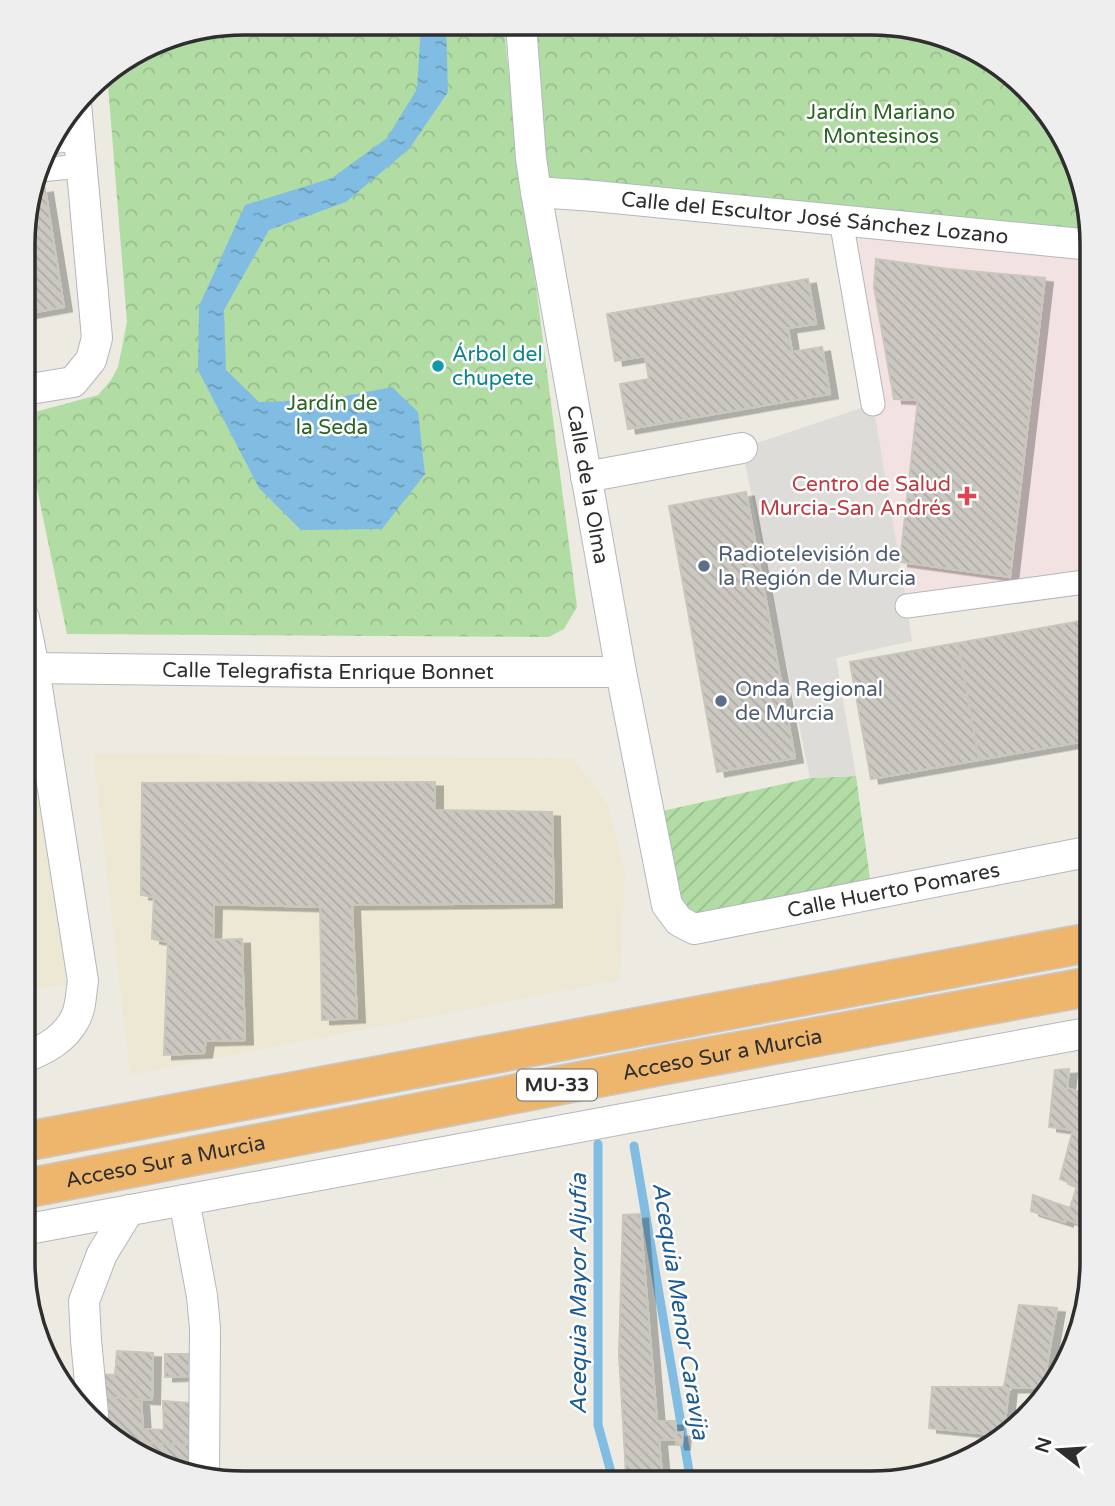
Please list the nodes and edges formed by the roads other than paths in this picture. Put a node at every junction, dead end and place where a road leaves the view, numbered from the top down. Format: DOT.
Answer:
graph roads {
  1 [pos="522,35"];
  2 [pos="65,137"];
  3 [pos="81,166"];
  4 [pos="49,169"];
  5 [pos="536,191"];
  6 [pos="841,220"];
  7 [pos="1080,245"];
  8 [pos="35,388"];
  9 [pos="873,404"];
  10 [pos="742,448"];
  11 [pos="586,477"];
  12 [pos="1080,583"];
  13 [pos="907,606"];
  14 [pos="35,645"];
  15 [pos="621,673"];
  16 [pos="35,687"];
  17 [pos="1080,852"];
  18 [pos="694,929"];
  19 [pos="1080,944"];
  20 [pos="1080,988"];
  21 [pos="1080,1034"];
  22 [pos="35,1053"];
  23 [pos="35,1140"];
  24 [pos="35,1187"];
  25 [pos="184,1200"];
  26 [pos="129,1210"];
  27 [pos="35,1228"];
  28 [pos="92,1405"];
  29 [pos="204,1467"];
  1 -- 5 [label="street, Calle de la Olma"];
  2 -- 3 [label="street"];
  3 -- 4 [label="street"];
  3 -- 8 [label="street"];
  5 -- 6 [label="street, Calle del Escultor José Sánchez Lozano"];
  5 -- 11 [label="street, Calle de la Olma"];
  6 -- 7 [label="street, Calle del Escultor José Sánchez Lozano"];
  6 -- 9 [label="street"];
  10 -- 11 [label="street"];
  11 -- 15 [label="street, Calle de la Olma"];
  12 -- 13 [label="street"];
  14 -- 15 [label="street, Calle Telegrafista Enrique Bonnet"];
  15 -- 18 [label="street, Calle de la Olma"];
  16 -- 22 [label="street"];
  17 -- 18 [label="street, Calle Huerto Pomares"];
  19 -- 23 [label="highway, Acceso Sur a Murcia / MU-33"];
  20 -- 24 [label="highway, Acceso Sur a Murcia / MU-33"];
  21 -- 25 [label="street"];
  25 -- 26 [label="street"];
  25 -- 29 [label="street"];
  26 -- 27 [label="street"];
  26 -- 28 [label="street"];
}
